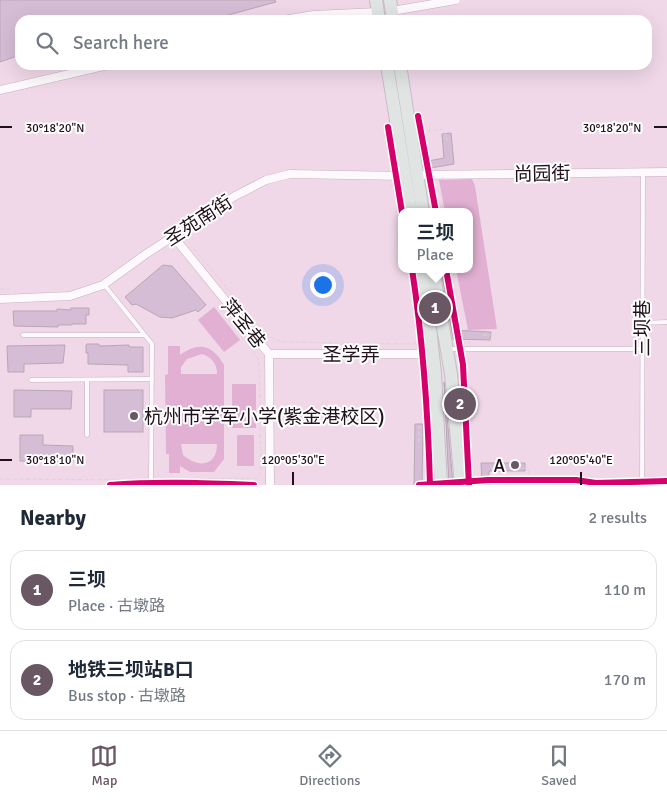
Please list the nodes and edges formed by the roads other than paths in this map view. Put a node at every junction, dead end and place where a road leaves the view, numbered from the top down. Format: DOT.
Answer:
graph roads {
  1 [pos="456,0"];
  2 [pos="392,10"];
  3 [pos="378,11"];
  4 [pos="314,15"];
  5 [pos="86,70"];
  6 [pos="387,70"];
  7 [pos="400,70"];
  8 [pos="0,90"];
  9 [pos="643,172"];
  10 [pos="667,172"];
  11 [pos="406,176"];
  12 [pos="410,208"];
  13 [pos="421,208"];
  14 [pos="173,236"];
  15 [pos="422,273"];
  16 [pos="434,273"];
  17 [pos="106,288"];
  18 [pos="0,299"];
  19 [pos="642,322"];
  20 [pos="667,322"];
  21 [pos="23,335"];
  22 [pos="144,335"];
  23 [pos="456,344"];
  24 [pos="642,349"];
  25 [pos="270,354"];
  26 [pos="428,354"];
  27 [pos="152,379"];
  28 [pos="31,380"];
  29 [pos="87,380"];
  30 [pos="87,435"];
  31 [pos="151,480"];
  32 [pos="270,485"];
  33 [pos="441,485"];
  34 [pos="461,485"];
  35 [pos="642,485"];
  1 -- 2 [label="street"];
  3 -- 4 [label="street"];
  5 -- 8 [label="street"];
  6 -- 11 [label="main road"];
  7 -- 11 [label="main road"];
  9 -- 10 [label="street, 尚园街"];
  9 -- 11 [label="street, 尚园街"];
  9 -- 19 [label="lane, 三坝巷"];
  11 -- 12 [label="main road"];
  11 -- 13 [label="main road"];
  11 -- 14 [label="street, 圣苑南街"];
  14 -- 18 [label="street, 圣苑南街"];
  14 -- 25 [label="street, 萍圣巷"];
  15 -- 26 [label="main road"];
  16 -- 23 [label="main road"];
  17 -- 22 [label="lane"];
  19 -- 20 [label="lane"];
  19 -- 24 [label="lane, 三坝巷"];
  21 -- 22 [label="lane"];
  22 -- 27 [label="lane"];
  23 -- 24 [label="lane"];
  23 -- 34 [label="main road"];
  24 -- 35 [label="lane, 三坝巷"];
  25 -- 26 [label="street, 圣学弄"];
  25 -- 32 [label="street, 萍圣巷"];
  26 -- 33 [label="main road"];
  27 -- 29 [label="lane"];
  27 -- 31 [label="lane"];
  28 -- 29 [label="lane"];
  29 -- 30 [label="lane"];
}
